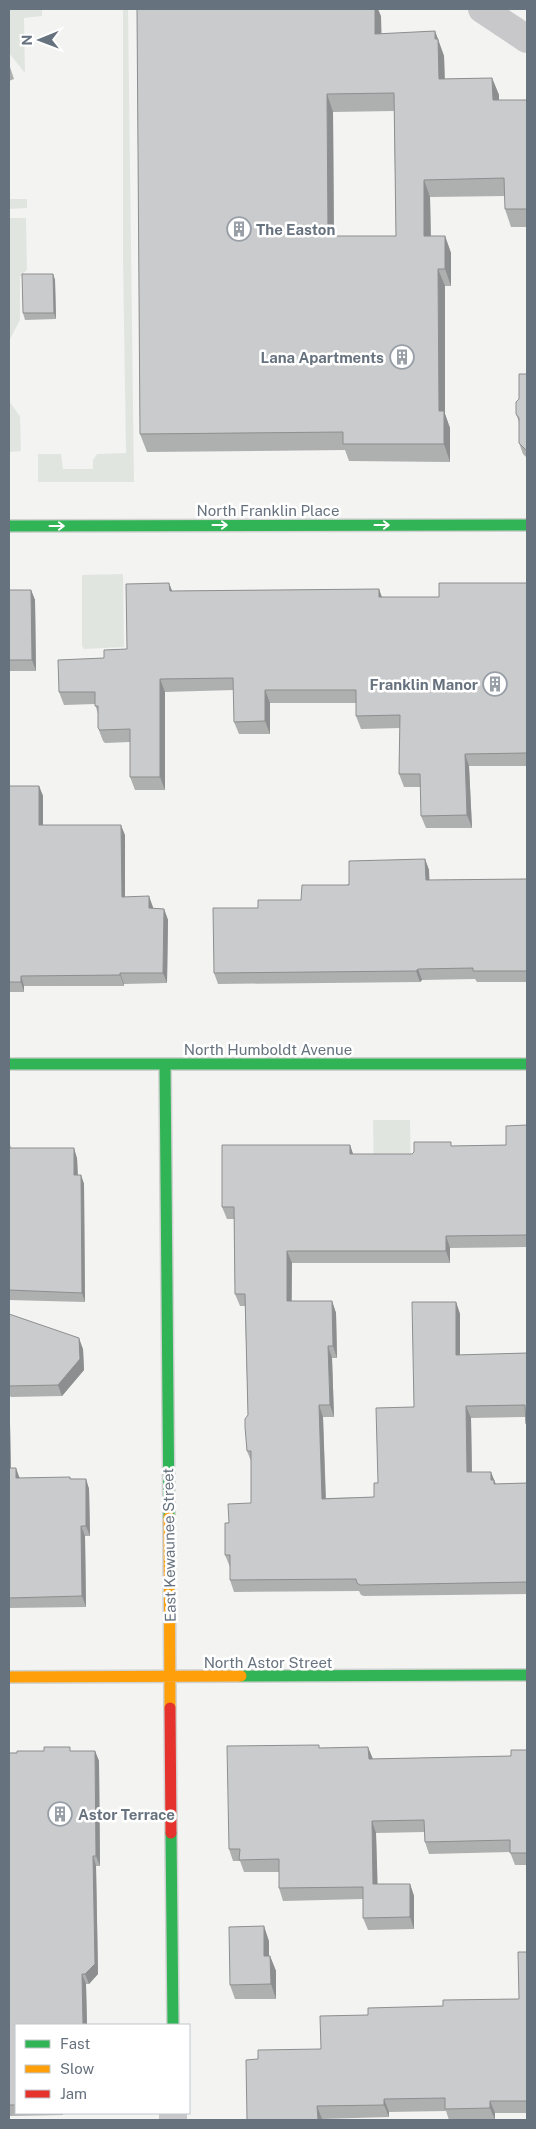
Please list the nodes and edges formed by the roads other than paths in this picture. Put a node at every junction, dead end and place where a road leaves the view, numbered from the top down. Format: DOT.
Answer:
graph roads {
  1 [pos="482,9"];
  2 [pos="527,39"];
  3 [pos="527,525"];
  4 [pos="9,526"];
  5 [pos="9,1064"];
  6 [pos="165,1064"];
  7 [pos="527,1064"];
  8 [pos="527,1676"];
  9 [pos="9,1677"];
  10 [pos="170,1677"];
  11 [pos="173,2024"];
  1 -- 2 [label="street"];
  4 -- 3 [label="street, North Franklin Place, one-way"];
  5 -- 6 [label="street, North Humboldt Avenue"];
  6 -- 7 [label="street, North Humboldt Avenue"];
  6 -- 10 [label="street, East Kewaunee Street"];
  8 -- 10 [label="street, North Astor Street"];
  9 -- 10 [label="street, North Astor Street"];
  10 -- 11 [label="street, East Kewaunee Street"];
}
